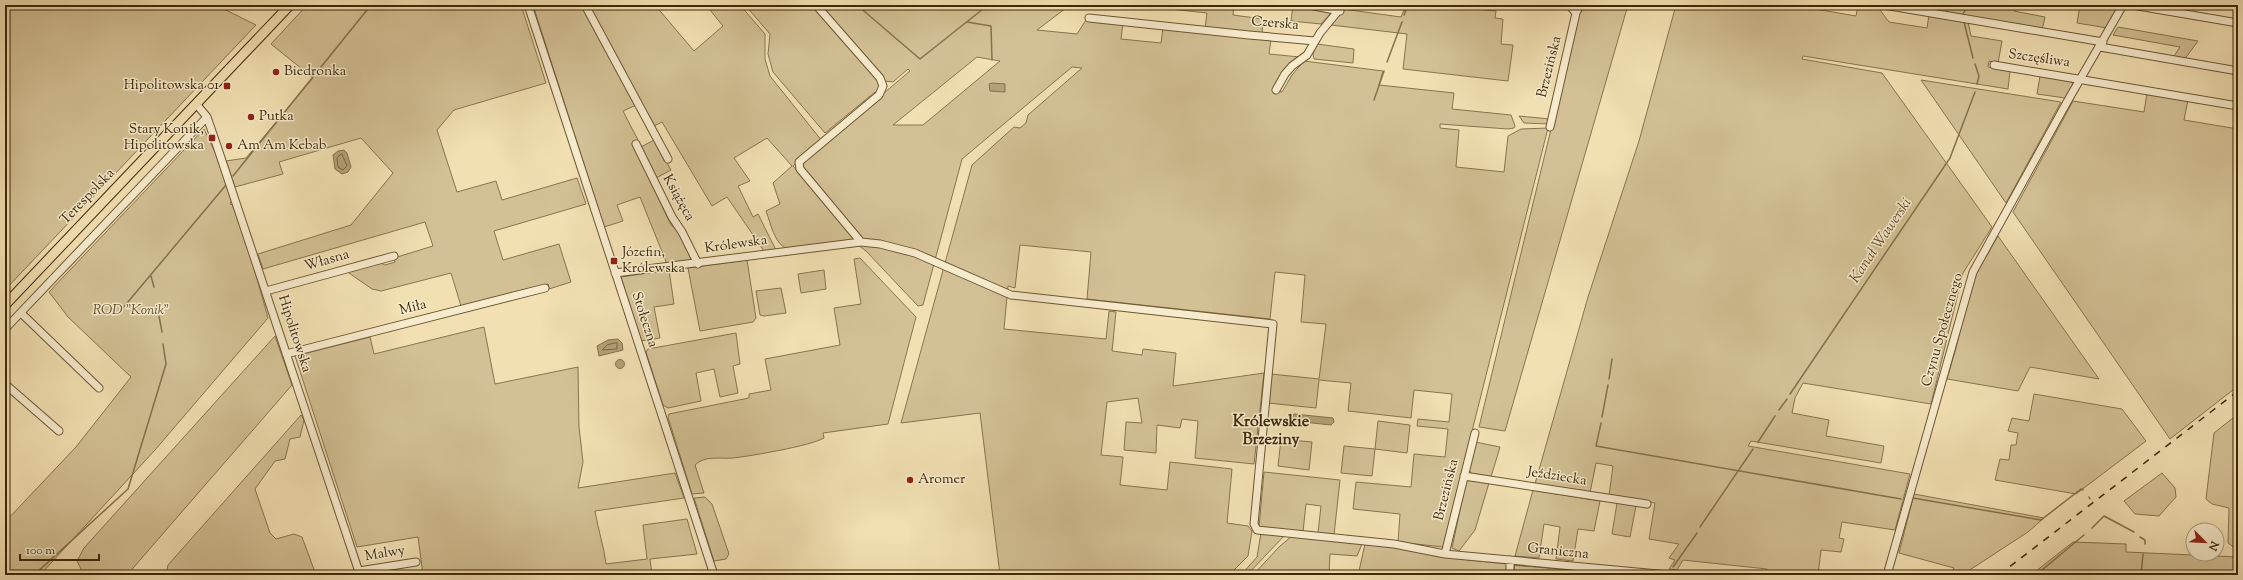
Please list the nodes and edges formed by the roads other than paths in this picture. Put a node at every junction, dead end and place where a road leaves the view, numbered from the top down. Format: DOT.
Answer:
graph roads {
  1 [pos="290,5"];
  2 [pos="528,5"];
  3 [pos="585,5"];
  4 [pos="816,5"];
  5 [pos="1309,5"];
  6 [pos="1569,5"];
  7 [pos="1580,5"];
  8 [pos="1884,5"];
  9 [pos="2124,5"];
  10 [pos="2132,5"];
  11 [pos="1341,8"];
  12 [pos="1576,13"];
  13 [pos="1089,18"];
  14 [pos="2238,23"];
  15 [pos="1315,41"];
  16 [pos="2101,44"];
  17 [pos="1994,65"];
  18 [pos="2238,72"];
  19 [pos="2081,78"];
  20 [pos="1276,90"];
  21 [pos="197,105"];
  22 [pos="2238,106"];
  23 [pos="207,117"];
  24 [pos="1550,127"];
  25 [pos="636,144"];
  26 [pos="668,159"];
  27 [pos="861,242"];
  28 [pos="394,256"];
  29 [pos="698,264"];
  30 [pos="615,273"];
  31 [pos="545,288"];
  32 [pos="266,291"];
  33 [pos="5,305"];
  34 [pos="21,313"];
  35 [pos="5,330"];
  36 [pos="286,354"];
  37 [pos="5,384"];
  38 [pos="99,388"];
  39 [pos="59,431"];
  40 [pos="1475,433"];
  41 [pos="1464,476"];
  42 [pos="1647,504"];
  43 [pos="1445,554"];
  44 [pos="1510,560"];
  45 [pos="416,562"];
  46 [pos="360,573"];
  47 [pos="714,575"];
  48 [pos="1510,575"];
  49 [pos="1669,575"];
  50 [pos="1887,575"];
  1 -- 21 [label="main road, Terespolska"];
  2 -- 30 [label="street, Stołeczna"];
  3 -- 26 [label="street"];
  4 -- 27 [label="street"];
  5 -- 11 [label="street"];
  6 -- 12 [label="street"];
  7 -- 12 [label="street, Brzezińska"];
  8 -- 16 [label="street"];
  9 -- 16 [label="street, Czynu Społecznego"];
  10 -- 14 [label="street"];
  11 -- 15 [label="street"];
  12 -- 24 [label="street, Brzezińska"];
  13 -- 15 [label="street, Czerska"];
  15 -- 20 [label="street"];
  16 -- 18 [label="street"];
  16 -- 19 [label="street, Czynu Społecznego"];
  17 -- 19 [label="street, Szczęśliwa"];
  19 -- 22 [label="street, Szczęśliwa"];
  19 -- 50 [label="street, Czynu Społecznego"];
  21 -- 23 [label="street, Hipolitowska"];
  21 -- 33 [label="main road, Terespolska"];
  23 -- 32 [label="street, Hipolitowska"];
  23 -- 34 [label="street"];
  25 -- 29 [label="street, Książęca"];
  27 -- 29 [label="street, Królewska"];
  27 -- 43 [label="street, Królewska"];
  28 -- 32 [label="street, Własna"];
  29 -- 30 [label="street, Królewska"];
  30 -- 47 [label="street, Stołeczna"];
  31 -- 36 [label="street, Miła"];
  32 -- 36 [label="street, Hipolitowska"];
  34 -- 35 [label="street"];
  34 -- 38 [label="street"];
  36 -- 46 [label="street, Hipolitowska"];
  37 -- 39 [label="street"];
  40 -- 41 [label="street, Brzezińska"];
  41 -- 42 [label="street, Jeździecka"];
  41 -- 43 [label="street, Brzezińska"];
  43 -- 44 [label="street, Graniczna"];
  44 -- 48 [label="street"];
  44 -- 49 [label="street, Graniczna"];
  45 -- 46 [label="street, Malwy"];
}
